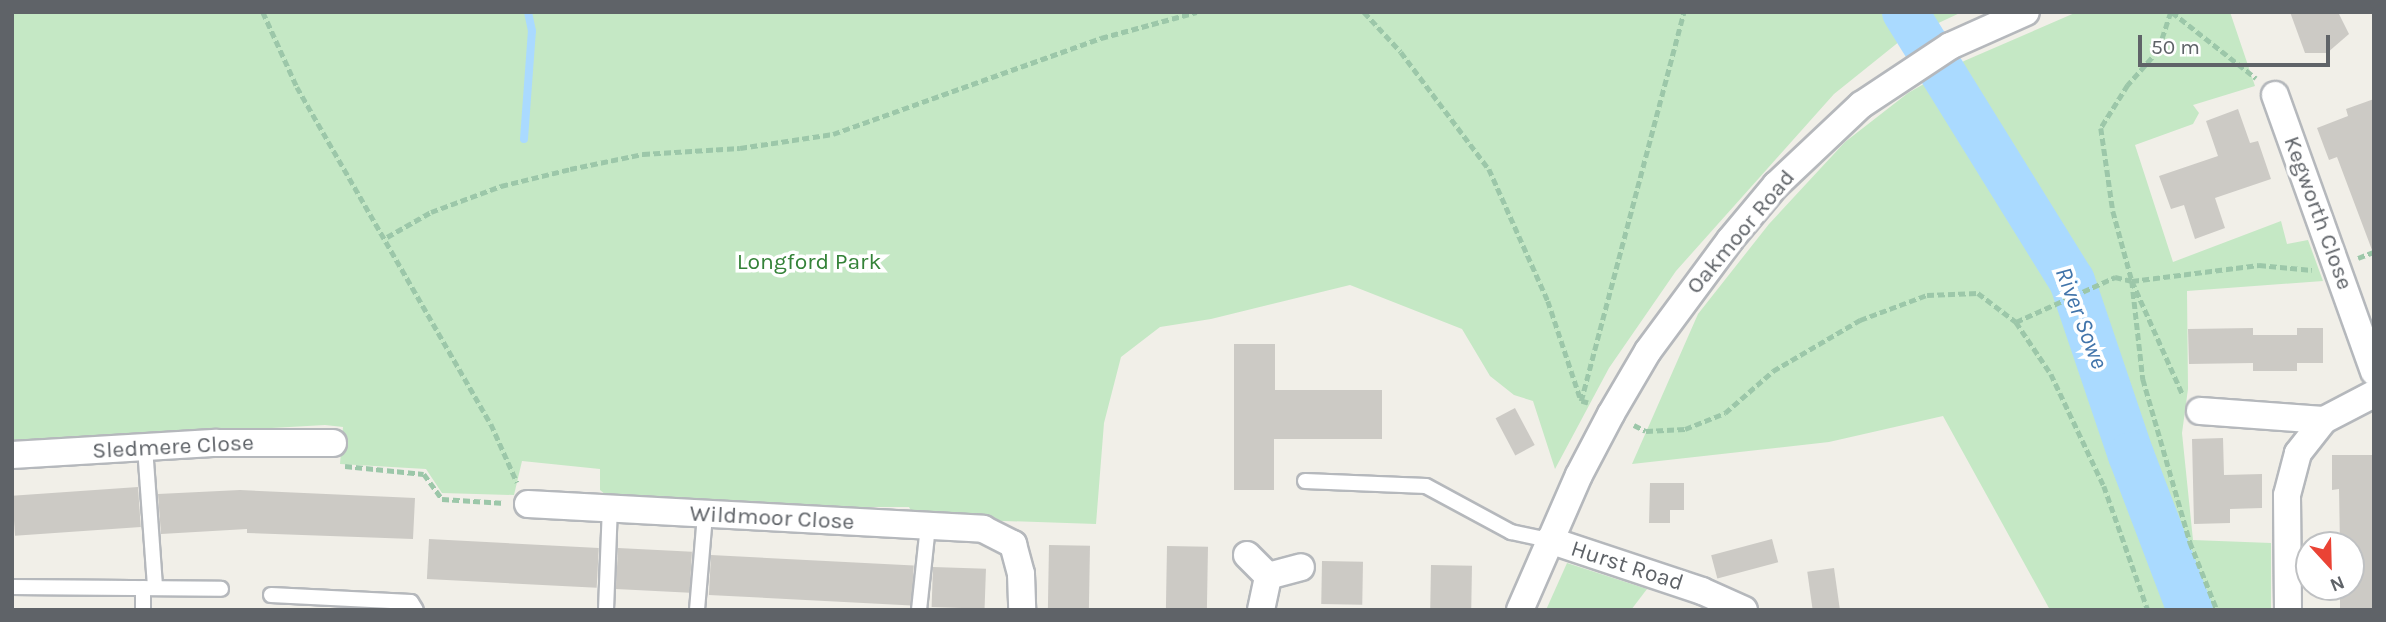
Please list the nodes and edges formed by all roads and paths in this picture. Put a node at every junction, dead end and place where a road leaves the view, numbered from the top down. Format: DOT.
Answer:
graph roads {
  1 [pos="263,12"];
  2 [pos="1197,12"];
  3 [pos="1364,12"];
  4 [pos="1684,12"];
  5 [pos="2025,12"];
  6 [pos="2171,12"];
  7 [pos="2275,95"];
  8 [pos="387,237"];
  9 [pos="2336,264"];
  10 [pos="2132,281"];
  11 [pos="2016,322"];
  12 [pos="2374,372"];
  13 [pos="2374,394"];
  14 [pos="1581,401"];
  15 [pos="2200,411"];
  16 [pos="1611,414"];
  17 [pos="2324,420"];
  18 [pos="333,443"];
  19 [pos="145,447"];
  20 [pos="12,455"];
  21 [pos="1305,481"];
  22 [pos="528,504"];
  23 [pos="610,508"];
  24 [pos="705,514"];
  25 [pos="928,526"];
  26 [pos="1549,540"];
  27 [pos="1247,555"];
  28 [pos="1301,567"];
  29 [pos="1268,576"];
  30 [pos="12,587"];
  31 [pos="149,588"];
  32 [pos="221,589"];
  33 [pos="271,595"];
  34 [pos="143,610"];
  35 [pos="416,610"];
  36 [pos="606,610"];
  37 [pos="697,610"];
  38 [pos="919,610"];
  39 [pos="1022,610"];
  40 [pos="1261,610"];
  41 [pos="1520,610"];
  42 [pos="1744,610"];
  43 [pos="2148,610"];
  44 [pos="2217,610"];
  45 [pos="2288,610"];
  1 -- 8 [label="path"];
  2 -- 8 [label="path"];
  3 -- 14 [label="path"];
  4 -- 14 [label="path"];
  5 -- 16 [label="street, Oakmoor Road"];
  6 -- 7 [label="path"];
  6 -- 10 [label="path"];
  7 -- 9 [label="street, Kegworth Close"];
  8 -- 22 [label="path"];
  9 -- 10 [label="path"];
  9 -- 12 [label="street, Kegworth Close"];
  10 -- 11 [label="path"];
  10 -- 15 [label="path"];
  10 -- 44 [label="path"];
  11 -- 16 [label="path"];
  11 -- 43 [label="path"];
  13 -- 17 [label="street"];
  14 -- 16 [label="path"];
  15 -- 17 [label="street"];
  16 -- 26 [label="street, Oakmoor Road"];
  17 -- 45 [label="street"];
  18 -- 19 [label="street, Sledmere Close"];
  18 -- 22 [label="path"];
  19 -- 20 [label="street, Sledmere Close"];
  19 -- 31 [label="lane"];
  21 -- 26 [label="lane"];
  22 -- 23 [label="street, Wildmoor Close"];
  23 -- 24 [label="street, Wildmoor Close"];
  23 -- 36 [label="lane"];
  24 -- 25 [label="street, Wildmoor Close"];
  24 -- 37 [label="lane"];
  25 -- 38 [label="lane"];
  25 -- 39 [label="street, Wildmoor Close"];
  26 -- 41 [label="street, Oakmoor Road"];
  26 -- 42 [label="street, Hurst Road"];
  27 -- 29 [label="street"];
  28 -- 29 [label="street"];
  29 -- 40 [label="street"];
  30 -- 31 [label="lane"];
  31 -- 32 [label="lane"];
  31 -- 34 [label="lane"];
  33 -- 35 [label="lane"];
}
